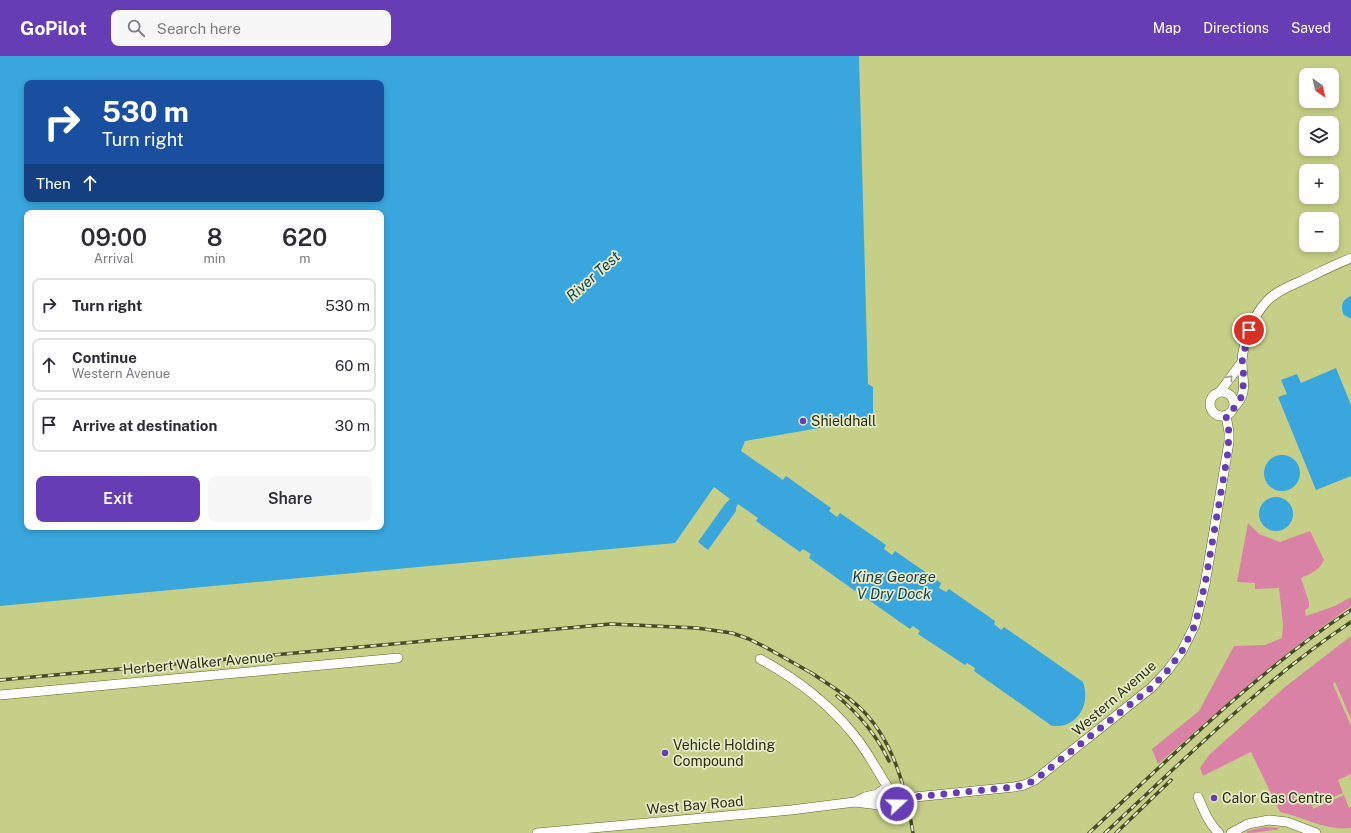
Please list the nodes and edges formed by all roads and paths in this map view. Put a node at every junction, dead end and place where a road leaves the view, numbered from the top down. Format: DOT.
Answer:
graph roads {
  1 [pos="1351,258"];
  2 [pos="1242,362"];
  3 [pos="1219,393"];
  4 [pos="1234,407"];
  5 [pos="1226,416"];
  6 [pos="398,658"];
  7 [pos="760,659"];
  8 [pos="0,695"];
  9 [pos="877,771"];
  10 [pos="889,789"];
  11 [pos="879,793"];
  12 [pos="1198,797"];
  13 [pos="898,800"];
  14 [pos="855,802"];
  15 [pos="879,805"];
  16 [pos="537,833"];
  17 [pos="1218,833"];
  18 [pos="1231,833"];
  19 [pos="1316,833"];
  1 -- 2 [label="street"];
  3 -- 2 [label="street, one-way"];
  2 -- 4 [label="street"];
  3 -- 4 [label="street"];
  3 -- 5 [label="street"];
  4 -- 5 [label="street"];
  5 -- 13 [label="street, Western Avenue"];
  6 -- 8 [label="street, Herbert Walker Avenue"];
  7 -- 9 [label="street"];
  9 -- 10 [label="street"];
  9 -- 11 [label="street"];
  10 -- 11 [label="street"];
  10 -- 13 [label="street"];
  11 -- 14 [label="street, West Bay Road"];
  11 -- 15 [label="street"];
  12 -- 17 [label="street"];
  13 -- 15 [label="street"];
  14 -- 15 [label="street, West Bay Road"];
  14 -- 16 [label="street, West Bay Road"];
  18 -- 19 [label="street"];
}
